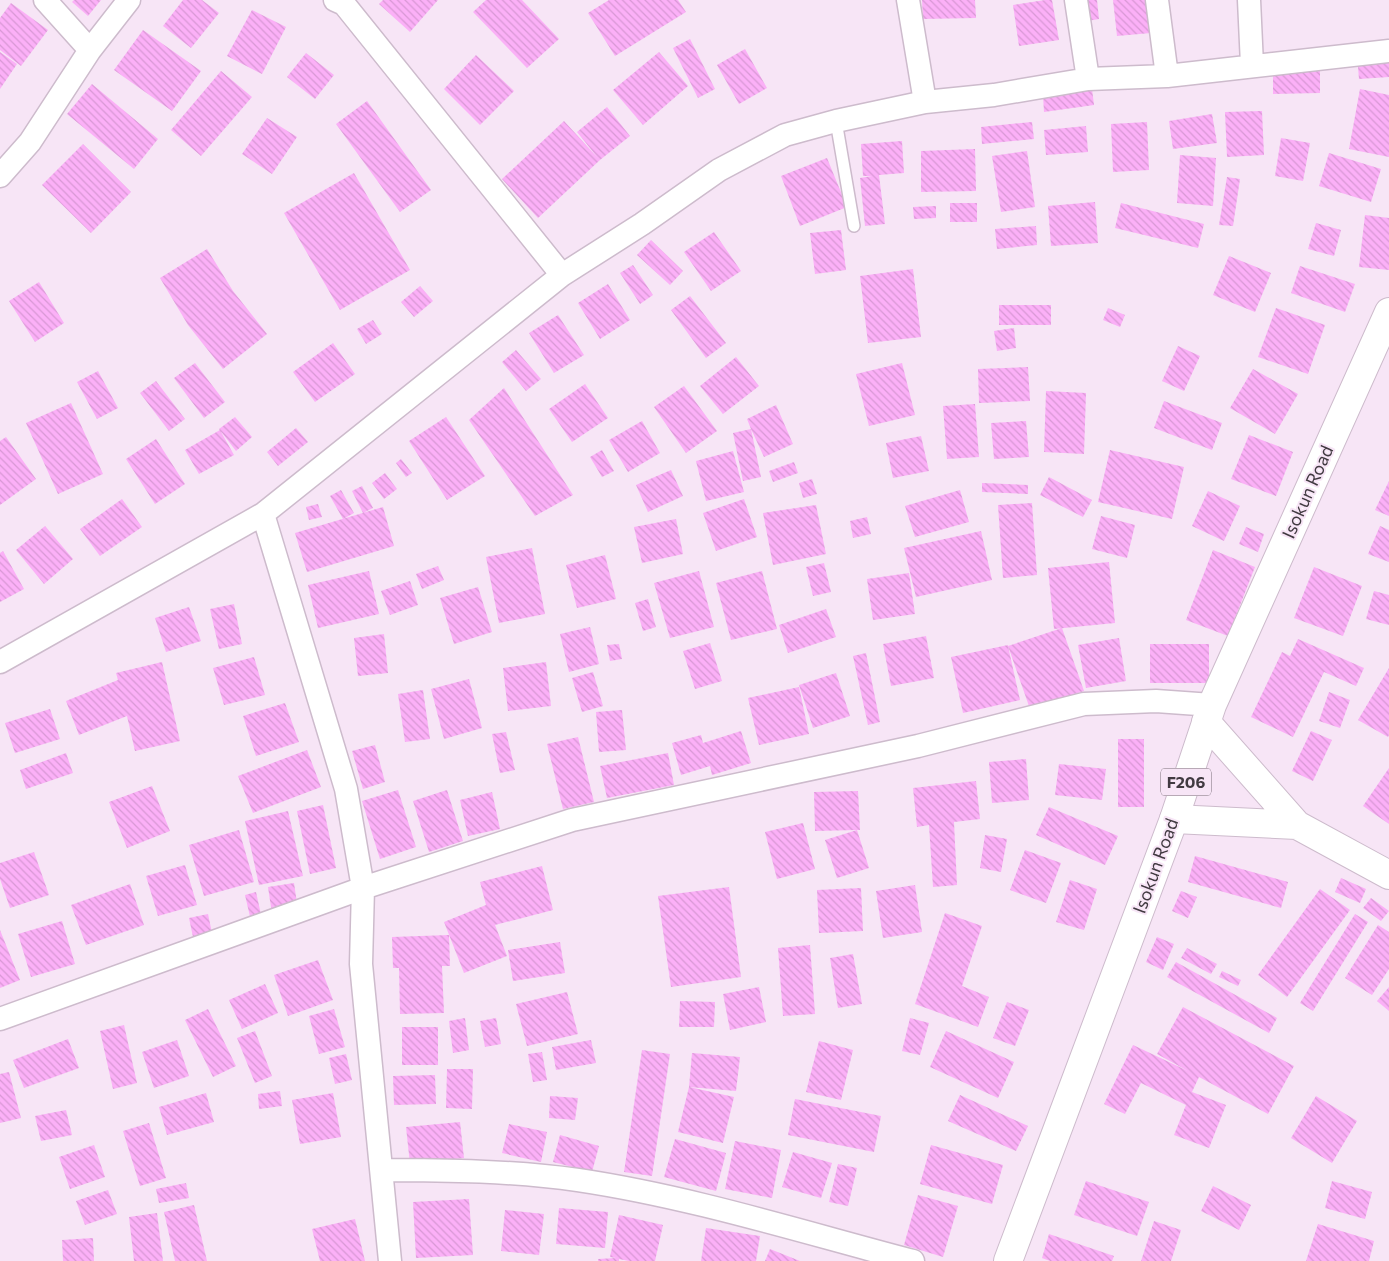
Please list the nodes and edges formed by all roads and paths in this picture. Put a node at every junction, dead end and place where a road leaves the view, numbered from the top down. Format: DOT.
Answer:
graph roads {
  1 [pos="45,0"];
  2 [pos="129,0"];
  3 [pos="908,0"];
  4 [pos="1076,0"];
  5 [pos="1157,0"];
  6 [pos="1249,0"];
  7 [pos="342,1"];
  8 [pos="90,50"];
  9 [pos="1389,51"];
  10 [pos="1252,65"];
  11 [pos="1167,76"];
  12 [pos="1088,79"];
  13 [pos="925,102"];
  14 [pos="836,121"];
  15 [pos="0,176"];
  16 [pos="854,226"];
  17 [pos="562,275"];
  18 [pos="1386,329"];
  19 [pos="263,514"];
  20 [pos="0,662"];
  21 [pos="1209,714"];
  22 [pos="1174,819"];
  23 [pos="1297,825"];
  24 [pos="1389,875"];
  25 [pos="363,888"];
  26 [pos="0,1019"];
  27 [pos="382,1170"];
  28 [pos="390,1261"];
  29 [pos="913,1261"];
  30 [pos="1008,1261"];
  1 -- 8 [label="street"];
  2 -- 8 [label="street"];
  3 -- 13 [label="street"];
  4 -- 12 [label="street"];
  5 -- 11 [label="street"];
  6 -- 10 [label="street"];
  7 -- 17 [label="street"];
  8 -- 15 [label="street"];
  9 -- 10 [label="street"];
  10 -- 11 [label="street"];
  11 -- 12 [label="street"];
  12 -- 13 [label="street"];
  13 -- 14 [label="street"];
  14 -- 16 [label="lane"];
  14 -- 17 [label="street"];
  17 -- 19 [label="street"];
  18 -- 21 [label="main road, Isokun Road / F206"];
  19 -- 20 [label="street"];
  19 -- 25 [label="street"];
  21 -- 22 [label="main road, Isokun Road / F206"];
  21 -- 23 [label="main road"];
  21 -- 25 [label="street"];
  22 -- 23 [label="main road"];
  22 -- 30 [label="main road, Isokun Road / F206"];
  23 -- 24 [label="main road"];
  25 -- 26 [label="street"];
  25 -- 27 [label="street"];
  27 -- 28 [label="street"];
  27 -- 29 [label="street"];
}
